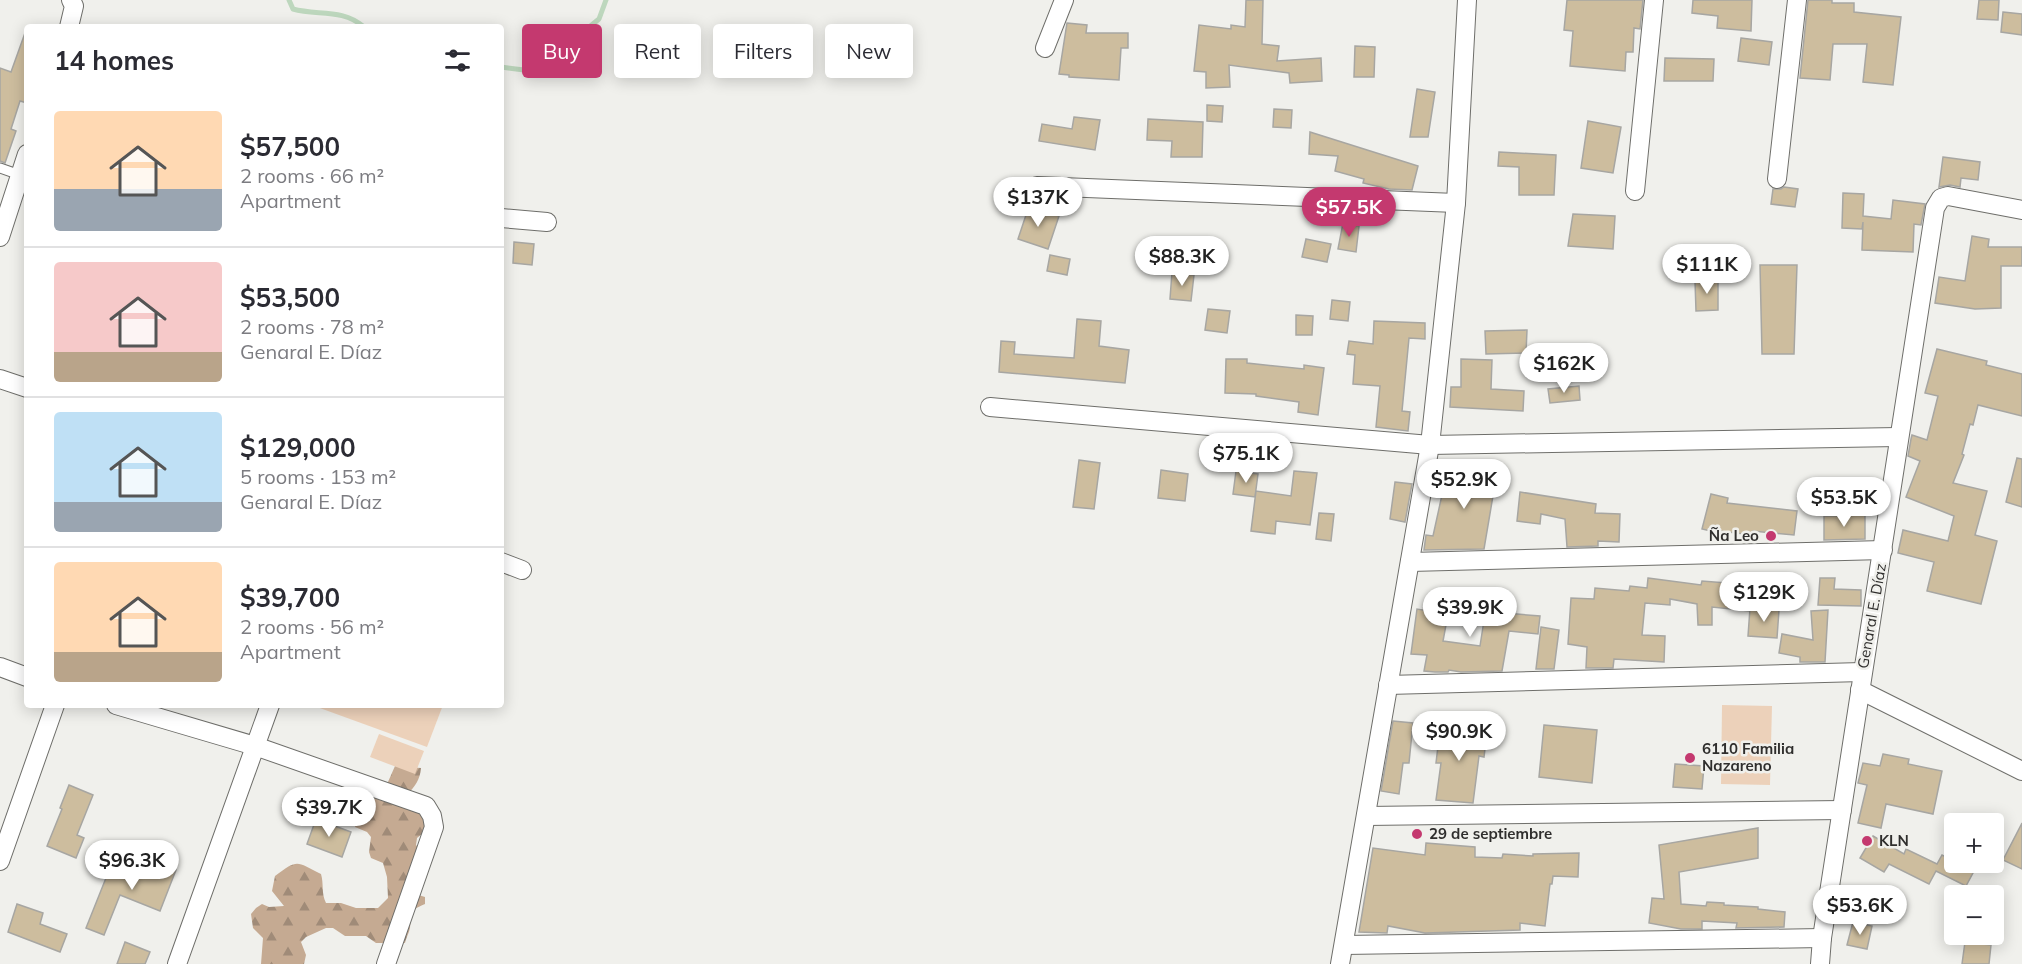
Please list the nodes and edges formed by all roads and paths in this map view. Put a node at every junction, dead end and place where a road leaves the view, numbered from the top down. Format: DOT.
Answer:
graph roads {
  1 [pos="71,0"];
  2 [pos="1064,0"];
  3 [pos="1467,0"];
  4 [pos="1654,0"];
  5 [pos="1797,0"];
  6 [pos="70,24"];
  7 [pos="1045,48"];
  8 [pos="24,163"];
  9 [pos="0,168"];
  10 [pos="20,175"];
  11 [pos="1777,179"];
  12 [pos="1037,186"];
  13 [pos="1635,191"];
  14 [pos="1456,203"];
  15 [pos="2018,205"];
  16 [pos="504,218"];
  17 [pos="547,222"];
  18 [pos="0,237"];
  19 [pos="0,379"];
  20 [pos="24,387"];
  21 [pos="990,406"];
  22 [pos="1898,437"];
  23 [pos="1430,446"];
  24 [pos="1883,550"];
  25 [pos="1410,562"];
  26 [pos="504,563"];
  27 [pos="522,570"];
  28 [pos="0,667"];
  29 [pos="24,675"];
  30 [pos="1861,681"];
  31 [pos="1388,685"];
  32 [pos="54,708"];
  33 [pos="126,708"];
  34 [pos="269,708"];
  35 [pos="255,746"];
  36 [pos="2022,771"];
  37 [pos="1842,810"];
  38 [pos="1366,816"];
  39 [pos="0,861"];
  40 [pos="1822,938"];
  41 [pos="1344,945"];
  42 [pos="177,964"];
  43 [pos="386,964"];
  44 [pos="1340,964"];
  45 [pos="1820,964"];
  1 -- 6 [label="street"];
  2 -- 7 [label="street"];
  3 -- 14 [label="street"];
  4 -- 13 [label="street"];
  5 -- 11 [label="street"];
  8 -- 10 [label="street"];
  9 -- 10 [label="lane"];
  10 -- 18 [label="street"];
  12 -- 14 [label="street"];
  14 -- 23 [label="street"];
  15 -- 22 [label="street, Genaral E. Díaz"];
  16 -- 17 [label="street"];
  19 -- 20 [label="street"];
  21 -- 23 [label="street"];
  22 -- 23 [label="street"];
  22 -- 24 [label="street, Genaral E. Díaz"];
  23 -- 25 [label="street"];
  24 -- 25 [label="street"];
  24 -- 30 [label="street, Genaral E. Díaz"];
  25 -- 31 [label="street"];
  26 -- 27 [label="street"];
  28 -- 29 [label="street"];
  30 -- 31 [label="street"];
  30 -- 36 [label="street"];
  30 -- 37 [label="street, Genaral E. Díaz"];
  31 -- 38 [label="street"];
  32 -- 39 [label="street"];
  33 -- 35 [label="street"];
  34 -- 35 [label="street"];
  35 -- 42 [label="street"];
  35 -- 43 [label="street"];
  37 -- 38 [label="street"];
  37 -- 40 [label="street, Genaral E. Díaz"];
  38 -- 41 [label="street"];
  40 -- 41 [label="street"];
  40 -- 45 [label="street, Genaral E. Díaz"];
  41 -- 44 [label="street"];
}
